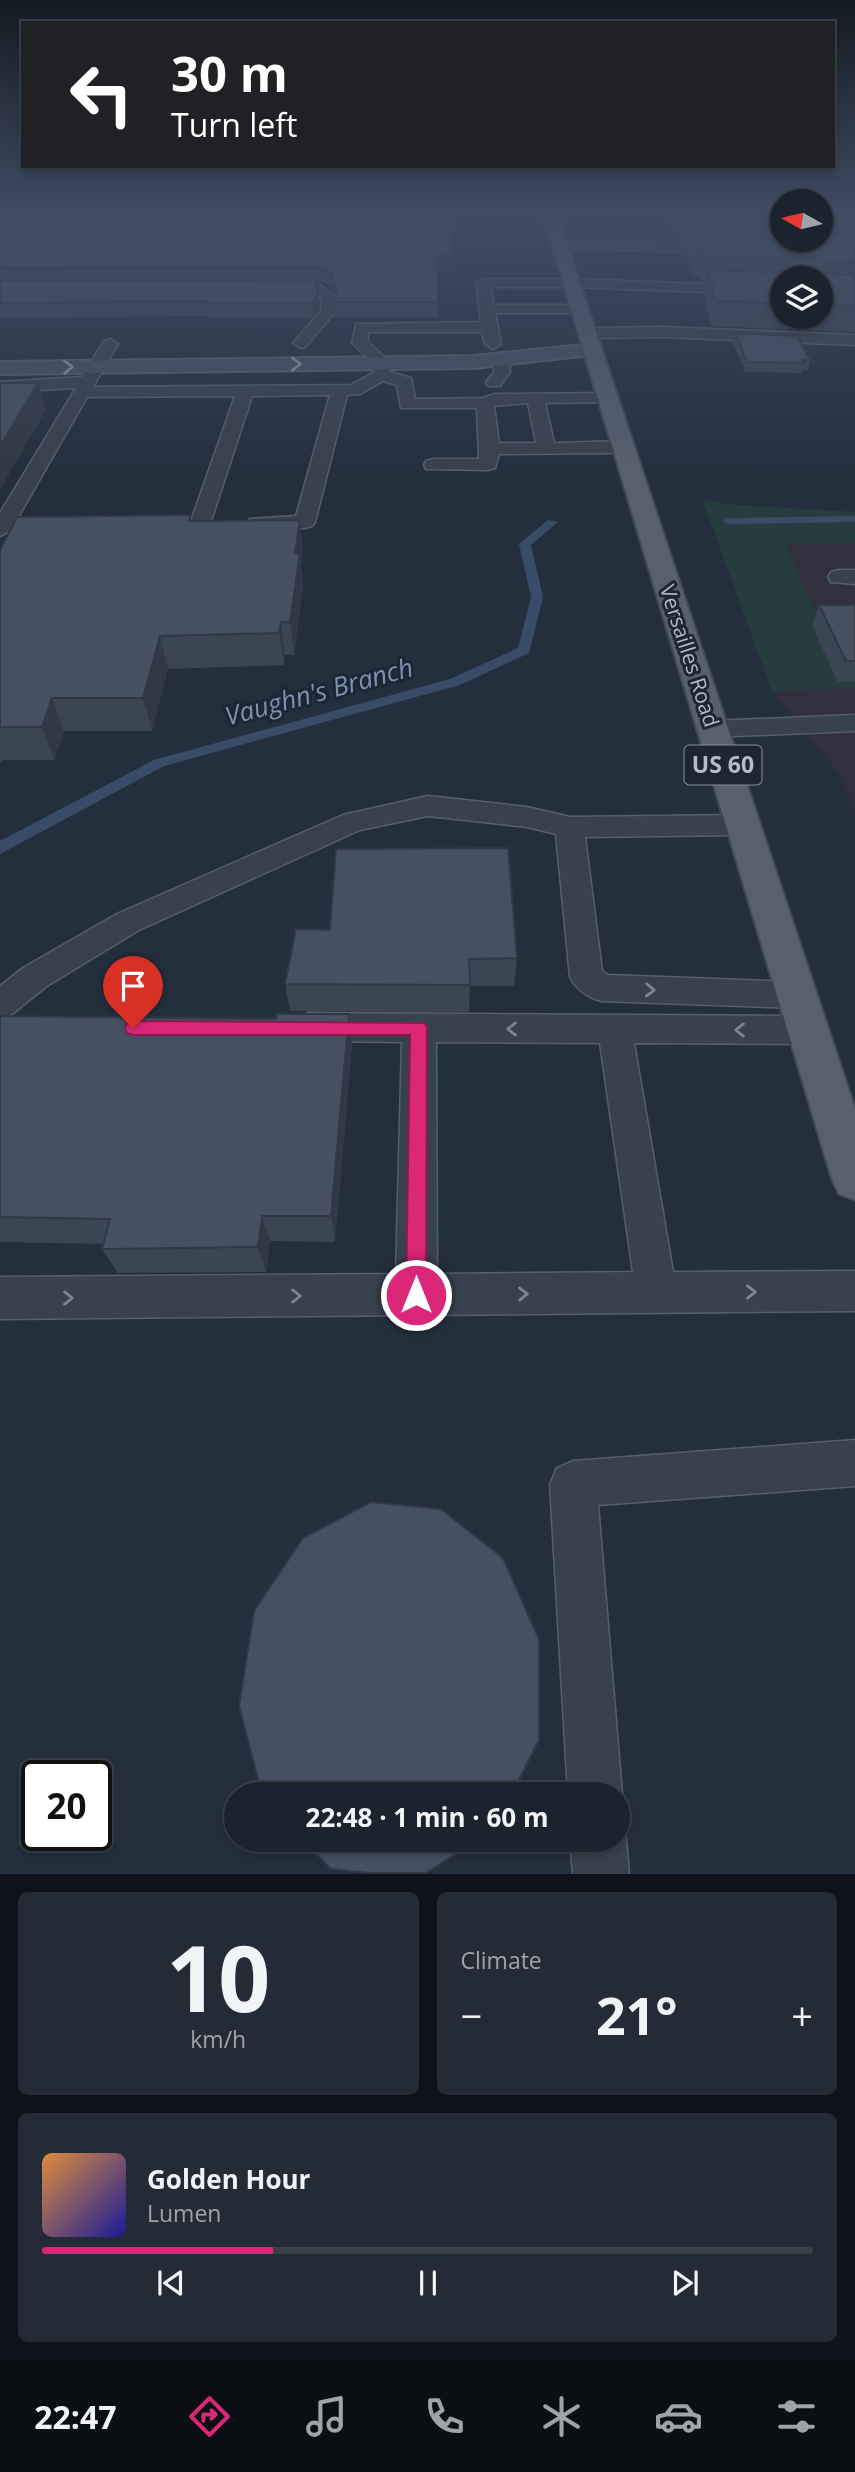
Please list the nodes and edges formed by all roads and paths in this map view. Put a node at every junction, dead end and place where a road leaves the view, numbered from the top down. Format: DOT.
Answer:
graph roads {
  1 [pos="328,299"];
  2 [pos="485,299"];
  3 [pos="576,299"];
  4 [pos="486,309"];
  5 [pos="579,309"];
  6 [pos="855,340"];
  7 [pos="589,341"];
  8 [pos="294,343"];
  9 [pos="360,343"];
  10 [pos="494,343"];
  11 [pos="117,344"];
  12 [pos="82,345"];
  13 [pos="0,368"];
  14 [pos="382,369"];
  15 [pos="90,380"];
  16 [pos="0,387"];
  17 [pos="245,390"];
  18 [pos="340,390"];
  19 [pos="489,392"];
  20 [pos="535,398"];
  21 [pos="607,398"];
  22 [pos="623,447"];
  23 [pos="546,448"];
  24 [pos="490,449"];
  25 [pos="433,465"];
  26 [pos="69,524"];
  27 [pos="2,528"];
  28 [pos="855,723"];
  29 [pos="712,729"];
  30 [pos="742,825"];
  31 [pos="570,827"];
  32 [pos="796,995"];
  33 [pos="6,1021"];
  34 [pos="274,1027"];
  35 [pos="419,1028"];
  36 [pos="615,1030"];
  37 [pos="808,1030"];
  38 [pos="855,1180"];
  39 [pos="855,1291"];
  40 [pos="656,1293"];
  41 [pos="416,1295"];
  42 [pos="0,1298"];
  43 [pos="855,1463"];
  44 [pos="594,1782"];
  45 [pos="599,1852"];
  46 [pos="601,1874"];
  1 -- 8 [label="lane"];
  2 -- 4 [label="lane"];
  3 -- 5 [label="main road, Versailles Road / US 60"];
  4 -- 5 [label="lane"];
  4 -- 10 [label="lane"];
  5 -- 7 [label="main road, Versailles Road / US 60"];
  6 -- 7 [label="lane"];
  7 -- 10 [label="street"];
  7 -- 21 [label="main road, Versailles Road / US 60"];
  8 -- 9 [label="street"];
  9 -- 10 [label="street"];
  9 -- 14 [label="lane"];
  10 -- 14 [label="street"];
  10 -- 19 [label="lane"];
  11 -- 12 [label="street"];
  11 -- 15 [label="lane"];
  13 -- 15 [label="street, one-way"];
  15 -- 14 [label="street, one-way"];
  14 -- 18 [label="lane"];
  14 -- 19 [label="lane"];
  15 -- 16 [label="lane"];
  15 -- 17 [label="lane"];
  15 -- 27 [label="lane"];
  17 -- 18 [label="lane"];
  17 -- 18 [label="lane"];
  19 -- 20 [label="lane"];
  19 -- 24 [label="lane"];
  20 -- 21 [label="lane"];
  20 -- 23 [label="lane"];
  21 -- 22 [label="main road, Versailles Road / US 60"];
  22 -- 23 [label="lane"];
  22 -- 29 [label="main road, Versailles Road / US 60"];
  23 -- 24 [label="lane"];
  24 -- 25 [label="lane"];
  26 -- 27 [label="lane"];
  28 -- 29 [label="lane"];
  29 -- 30 [label="main road, Versailles Road / US 60"];
  30 -- 31 [label="lane"];
  30 -- 32 [label="main road, Versailles Road / US 60"];
  31 -- 32 [label="lane, one-way"];
  31 -- 33 [label="lane"];
  32 -- 37 [label="main road, Versailles Road / US 60"];
  34 -- 35 [label="lane"];
  36 -- 35 [label="lane, one-way"];
  35 -- 41 [label="lane"];
  37 -- 36 [label="lane, one-way"];
  36 -- 40 [label="lane"];
  37 -- 38 [label="main road, Versailles Road / US 60"];
  40 -- 39 [label="lane, one-way"];
  41 -- 40 [label="lane, one-way"];
  42 -- 41 [label="lane, one-way"];
  43 -- 44 [label="lane"];
  45 -- 46 [label="lane"];
}
